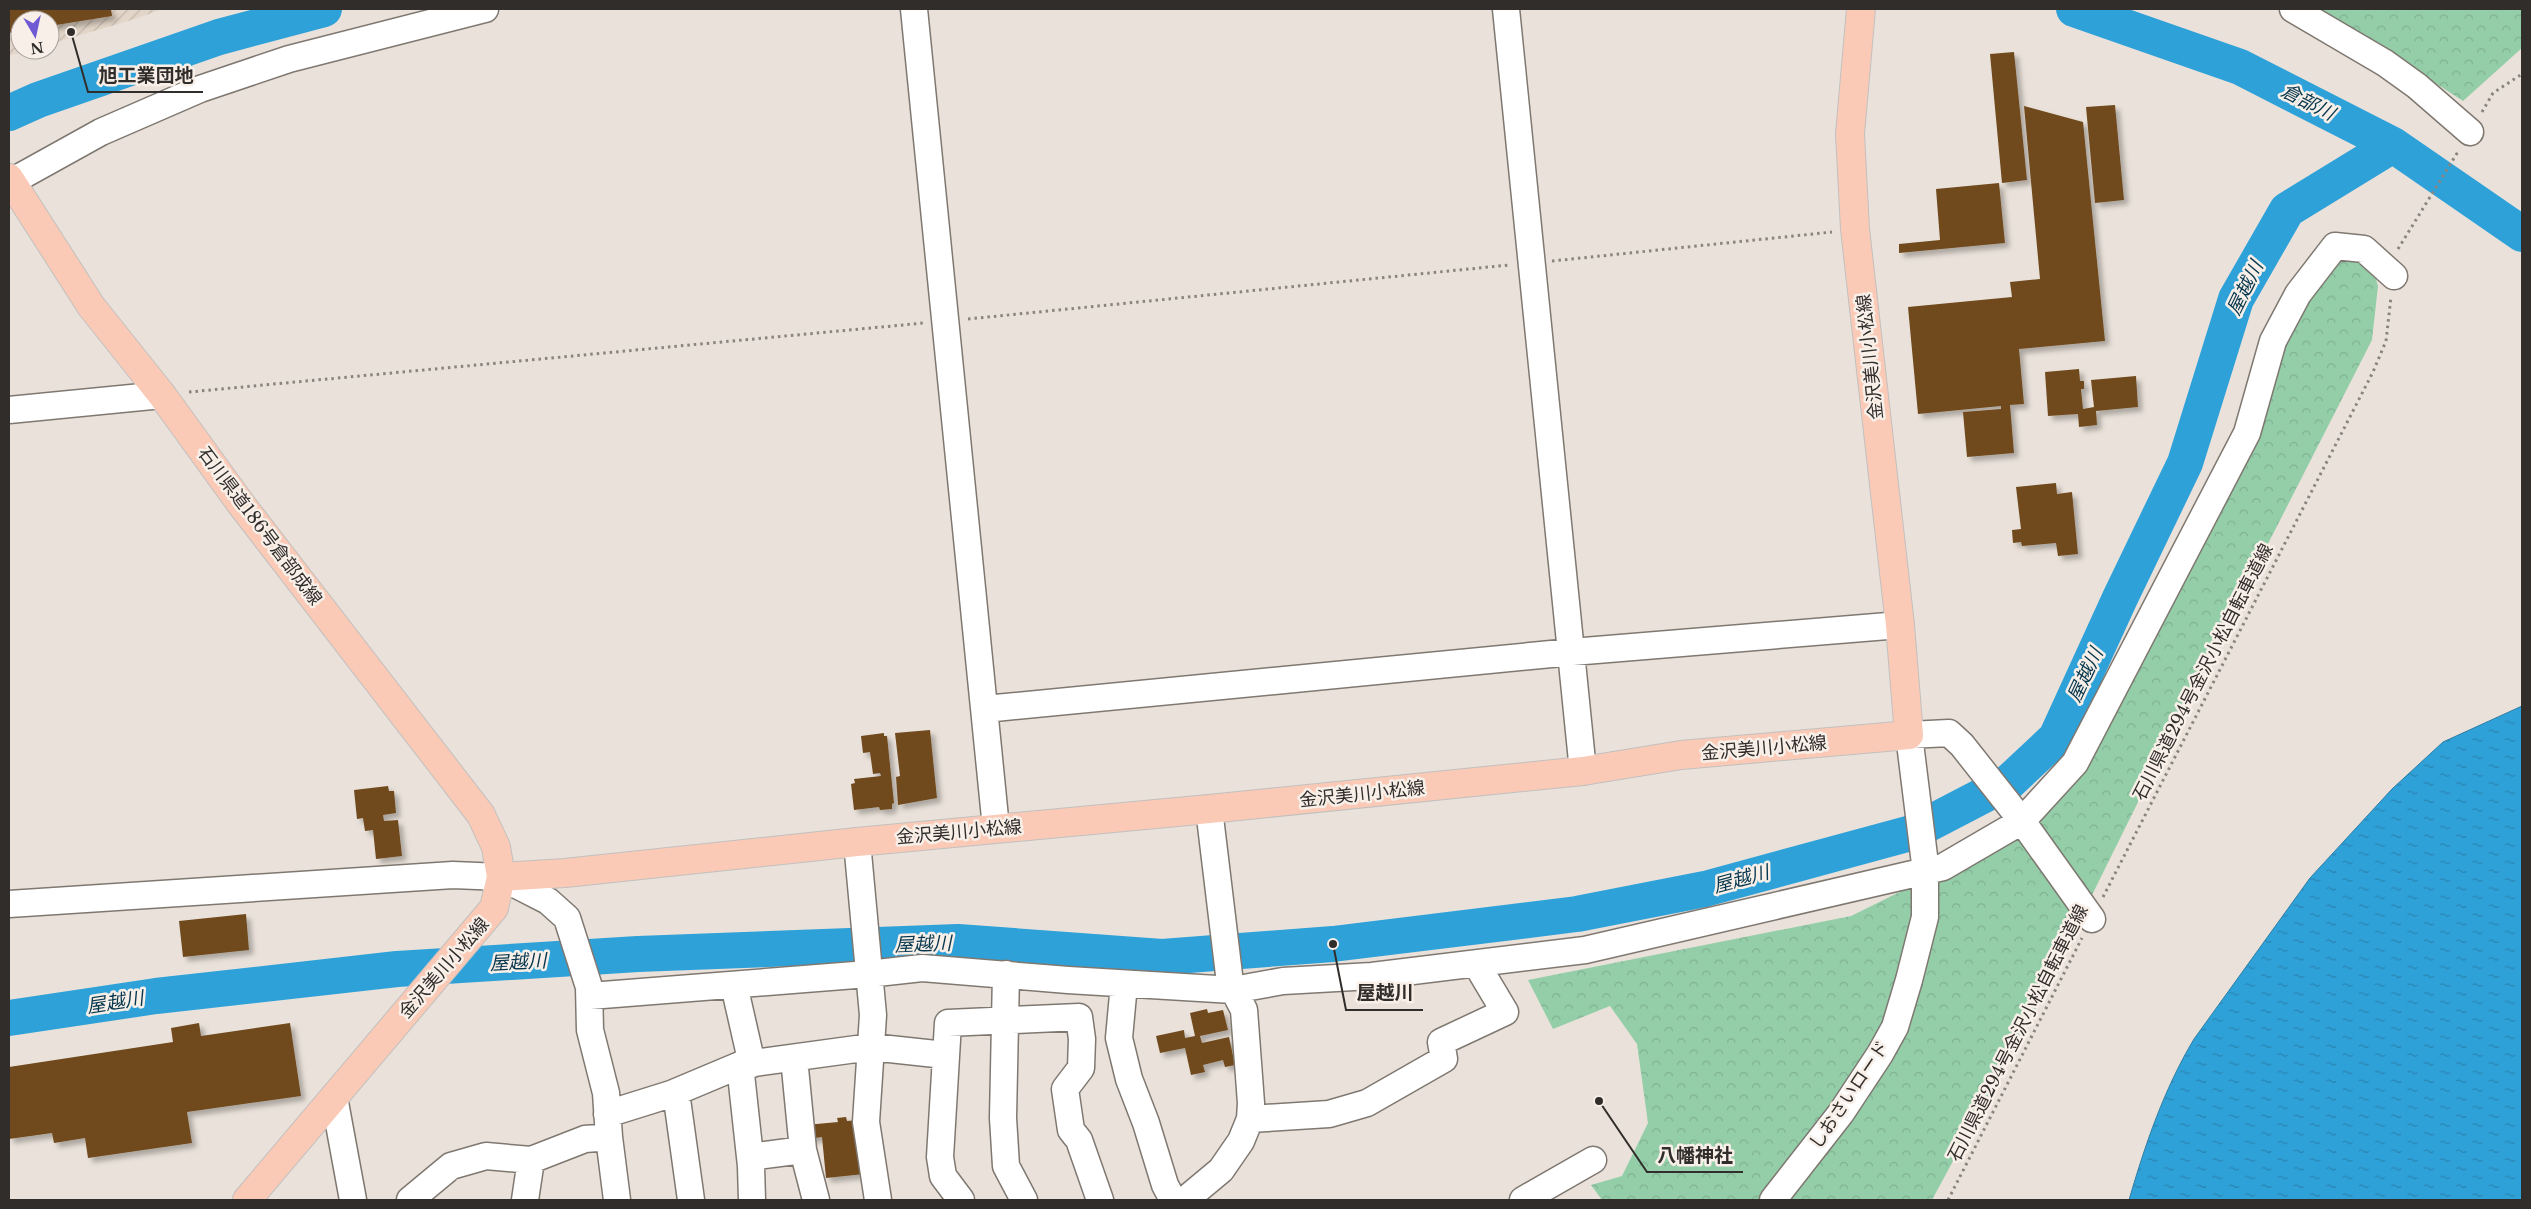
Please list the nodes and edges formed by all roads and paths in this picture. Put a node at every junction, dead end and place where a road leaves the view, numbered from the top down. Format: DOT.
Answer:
graph roads {
  1 [pos="485,9"];
  2 [pos="914,9"];
  3 [pos="1506,9"];
  4 [pos="1861,9"];
  5 [pos="2293,9"];
  6 [pos="2522,74"];
  7 [pos="2493,93"];
  8 [pos="2464,141"];
  9 [pos="9,181"];
  10 [pos="1855,229"];
  11 [pos="1532,263"];
  12 [pos="2394,276"];
  13 [pos="946,321"];
  14 [pos="162,395"];
  15 [pos="9,410"];
  16 [pos="1900,625"];
  17 [pos="1572,652"];
  18 [pos="985,708"];
  19 [pos="1909,735"];
  20 [pos="1583,771"];
  21 [pos="1209,809"];
  22 [pos="2019,817"];
  23 [pos="996,828"];
  24 [pos="857,842"];
  25 [pos="1925,867"];
  26 [pos="501,877"];
  27 [pos="9,904"];
  28 [pos="2092,918"];
  29 [pos="1477,965"];
  30 [pos="868,969"];
  31 [pos="1006,974"];
  32 [pos="1124,984"];
  33 [pos="734,985"];
  34 [pos="1231,987"];
  35 [pos="589,991"];
  36 [pos="1006,1021"];
  37 [pos="871,1047"];
  38 [pos="945,1056"];
  39 [pos="794,1058"];
  40 [pos="746,1064"];
  41 [pos="676,1092"];
  42 [pos="334,1097"];
  43 [pos="1250,1119"];
  44 [pos="608,1126"];
  45 [pos="804,1150"];
  46 [pos="750,1157"];
  47 [pos="531,1160"];
  48 [pos="1593,1160"];
  49 [pos="247,1200"];
  50 [pos="353,1200"];
  51 [pos="410,1200"];
  52 [pos="525,1200"];
  53 [pos="617,1200"];
  54 [pos="691,1200"];
  55 [pos="752,1200"];
  56 [pos="816,1200"];
  57 [pos="878,1200"];
  58 [pos="960,1200"];
  59 [pos="1024,1200"];
  60 [pos="1100,1200"];
  61 [pos="1173,1200"];
  62 [pos="1185,1200"];
  63 [pos="1523,1200"];
  64 [pos="1773,1200"];
  65 [pos="1948,1200"];
  1 -- 9 [label="street"];
  2 -- 13 [label="street"];
  3 -- 11 [label="street"];
  4 -- 10 [label="main road, 金沢美川小松線"];
  5 -- 8 [label="street"];
  6 -- 7 [label="path"];
  8 -- 12 [label="path, 石川県道294号金沢小松自転車道線"];
  9 -- 14 [label="main road, 石川県道186号倉部成線"];
  10 -- 11 [label="path"];
  10 -- 16 [label="main road, 金沢美川小松線"];
  11 -- 13 [label="path"];
  11 -- 17 [label="street"];
  12 -- 22 [label="street"];
  12 -- 28 [label="path, 石川県道294号金沢小松自転車道線"];
  13 -- 14 [label="path"];
  13 -- 18 [label="street"];
  14 -- 15 [label="street"];
  14 -- 26 [label="main road, 石川県道186号倉部成線"];
  16 -- 17 [label="street"];
  16 -- 19 [label="main road, 金沢美川小松線"];
  17 -- 18 [label="street"];
  17 -- 20 [label="street"];
  18 -- 23 [label="street"];
  19 -- 20 [label="main road, 金沢美川小松線"];
  19 -- 22 [label="street"];
  19 -- 25 [label="street, しおさいロード"];
  20 -- 21 [label="main road, 金沢美川小松線"];
  21 -- 23 [label="main road, 金沢美川小松線"];
  21 -- 34 [label="street"];
  22 -- 25 [label="street"];
  22 -- 28 [label="street"];
  23 -- 24 [label="main road, 金沢美川小松線"];
  24 -- 26 [label="main road, 金沢美川小松線"];
  24 -- 30 [label="street"];
  25 -- 29 [label="street"];
  25 -- 64 [label="street, しおさいロード"];
  26 -- 27 [label="street"];
  26 -- 35 [label="street"];
  26 -- 42 [label="main road, 金沢美川小松線"];
  28 -- 65 [label="path, 石川県道294号金沢小松自転車道線"];
  29 -- 34 [label="street"];
  29 -- 43 [label="street"];
  30 -- 31 [label="street"];
  30 -- 33 [label="street"];
  30 -- 37 [label="street"];
  31 -- 32 [label="street"];
  31 -- 36 [label="street"];
  32 -- 34 [label="street"];
  32 -- 61 [label="street"];
  33 -- 35 [label="street"];
  33 -- 40 [label="street"];
  34 -- 43 [label="street"];
  35 -- 44 [label="street"];
  36 -- 38 [label="street"];
  36 -- 59 [label="street"];
  36 -- 60 [label="street"];
  37 -- 38 [label="street"];
  37 -- 39 [label="street"];
  37 -- 57 [label="street"];
  38 -- 58 [label="street"];
  39 -- 40 [label="street"];
  39 -- 45 [label="street"];
  40 -- 41 [label="street"];
  40 -- 46 [label="street"];
  41 -- 44 [label="street"];
  41 -- 54 [label="street"];
  42 -- 49 [label="main road, 金沢美川小松線"];
  42 -- 50 [label="street"];
  43 -- 62 [label="street"];
  44 -- 47 [label="street"];
  44 -- 53 [label="street"];
  45 -- 46 [label="street"];
  45 -- 56 [label="street"];
  46 -- 55 [label="street"];
  47 -- 51 [label="street"];
  47 -- 52 [label="street"];
  48 -- 63 [label="street"];
}
